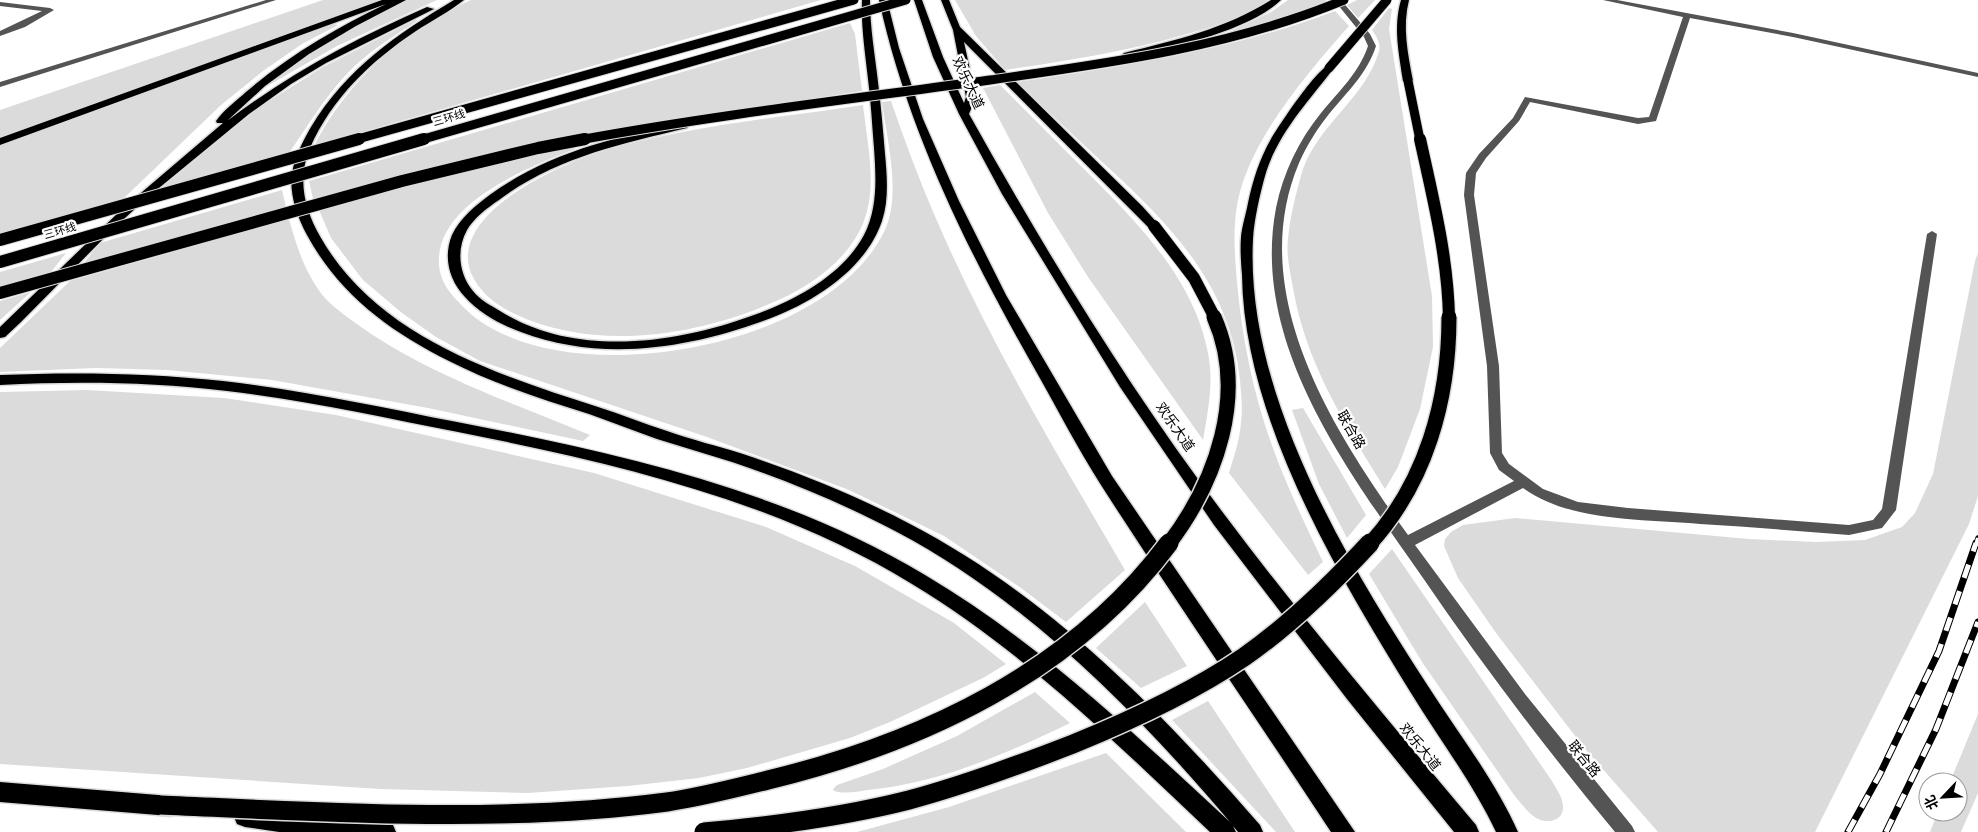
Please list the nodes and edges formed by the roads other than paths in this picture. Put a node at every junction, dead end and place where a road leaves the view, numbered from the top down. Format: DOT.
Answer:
graph roads {
  1 [pos="273,0"];
  2 [pos="390,0"];
  3 [pos="402,0"];
  4 [pos="452,0"];
  5 [pos="460,0"];
  6 [pos="854,0"];
  7 [pos="866,0"];
  8 [pos="883,0"];
  9 [pos="906,0"];
  10 [pos="918,0"];
  11 [pos="945,0"];
  12 [pos="1277,0"];
  13 [pos="1337,0"];
  14 [pos="1344,0"];
  15 [pos="1387,0"];
  16 [pos="1405,0"];
  17 [pos="1606,0"];
  18 [pos="0,4"];
  19 [pos="1687,15"];
  20 [pos="956,28"];
  21 [pos="0,34"];
  22 [pos="1978,75"];
  23 [pos="1022,76"];
  24 [pos="0,85"];
  25 [pos="964,114"];
  26 [pos="724,118"];
  27 [pos="0,142"];
  28 [pos="180,165"];
  29 [pos="1932,234"];
  30 [pos="0,240"];
  31 [pos="0,262"];
  32 [pos="0,293"];
  33 [pos="0,334"];
  34 [pos="0,380"];
  35 [pos="1523,482"];
  36 [pos="1406,543"];
  37 [pos="0,792"];
  38 [pos="160,805"];
  39 [pos="385,832"];
  40 [pos="704,832"];
  41 [pos="1225,832"];
  42 [pos="1252,832"];
  43 [pos="1344,832"];
  44 [pos="1468,832"];
  45 [pos="1507,832"];
  46 [pos="1626,832"];
  1 -- 24 [label="street"];
  2 -- 27 [label="highway"];
  3 -- 28 [label="highway"];
  4 -- 28 [label="highway"];
  5 -- 42 [label="highway"];
  6 -- 30 [label="highway, 三环线, bridge"];
  7 -- 26 [label="highway, bridge"];
  8 -- 43 [label="highway"];
  9 -- 31 [label="highway, 三环线, bridge"];
  10 -- 25 [label="highway, 欢乐大道"];
  11 -- 20 [label="highway"];
  12 -- 23 [label="highway, bridge"];
  13 -- 36 [label="street, 联合路"];
  14 -- 23 [label="highway, bridge"];
  15 -- 45 [label="highway, bridge"];
  16 -- 40 [label="highway, bridge"];
  17 -- 19 [label="street"];
  18 -- 21 [label="street"];
  19 -- 22 [label="street"];
  19 -- 35 [label="street"];
  20 -- 25 [label="highway"];
  20 -- 38 [label="highway, bridge"];
  23 -- 26 [label="highway, bridge"];
  25 -- 44 [label="highway, 欢乐大道"];
  26 -- 32 [label="highway, bridge"];
  28 -- 33 [label="highway"];
  29 -- 35 [label="street"];
  34 -- 41 [label="highway"];
  35 -- 36 [label="street"];
  36 -- 46 [label="street, 联合路"];
  37 -- 38 [label="highway"];
  38 -- 39 [label="highway, bridge"];
}
